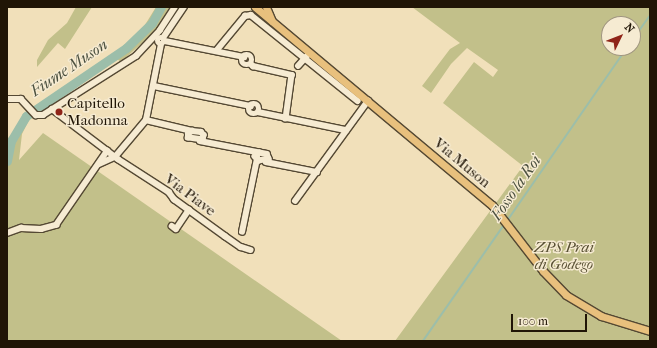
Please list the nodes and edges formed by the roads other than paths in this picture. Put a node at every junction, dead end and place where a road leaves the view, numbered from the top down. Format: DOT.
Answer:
graph roads {
  1 [pos="175,7"];
  2 [pos="184,7"];
  3 [pos="255,7"];
  4 [pos="266,7"];
  5 [pos="273,23"];
  6 [pos="163,41"];
  7 [pos="217,50"];
  8 [pos="307,56"];
  9 [pos="291,74"];
  10 [pos="154,86"];
  11 [pos="347,88"];
  12 [pos="7,99"];
  13 [pos="358,101"];
  14 [pos="368,101"];
  15 [pos="52,109"];
  16 [pos="286,119"];
  17 [pos="146,120"];
  18 [pos="346,130"];
  19 [pos="188,131"];
  20 [pos="202,139"];
  21 [pos="107,151"];
  22 [pos="256,155"];
  23 [pos="115,157"];
  24 [pos="99,164"];
  25 [pos="316,172"];
  26 [pos="295,201"];
  27 [pos="189,210"];
  28 [pos="172,226"];
  29 [pos="242,232"];
  30 [pos="7,233"];
  31 [pos="251,250"];
  32 [pos="650,331"];
  1 -- 15 [label="street"];
  2 -- 6 [label="street"];
  3 -- 5 [label="main road, Via Muson"];
  4 -- 5 [label="main road, Via Muson"];
  5 -- 8 [label="main road, Via Muson"];
  6 -- 7 [label="street"];
  6 -- 10 [label="street"];
  7 -- 8 [label="street"];
  7 -- 9 [label="street"];
  8 -- 9 [label="street"];
  8 -- 11 [label="main road, Via Muson"];
  9 -- 16 [label="street"];
  10 -- 16 [label="street"];
  10 -- 17 [label="street"];
  11 -- 13 [label="street"];
  11 -- 14 [label="main road, Via Muson"];
  12 -- 15 [label="street"];
  14 -- 18 [label="street"];
  14 -- 32 [label="main road, Via Muson"];
  15 -- 21 [label="street, Via Piave"];
  16 -- 18 [label="street"];
  17 -- 19 [label="street"];
  17 -- 23 [label="street"];
  18 -- 25 [label="street"];
  19 -- 20 [label="street"];
  19 -- 20 [label="street"];
  20 -- 22 [label="street"];
  21 -- 23 [label="street, Via Piave"];
  21 -- 24 [label="street"];
  22 -- 25 [label="street"];
  22 -- 29 [label="street"];
  23 -- 24 [label="street"];
  23 -- 27 [label="street, Via Piave"];
  24 -- 30 [label="street"];
  25 -- 26 [label="street"];
  27 -- 28 [label="street"];
  27 -- 31 [label="street, Via Piave"];
}
